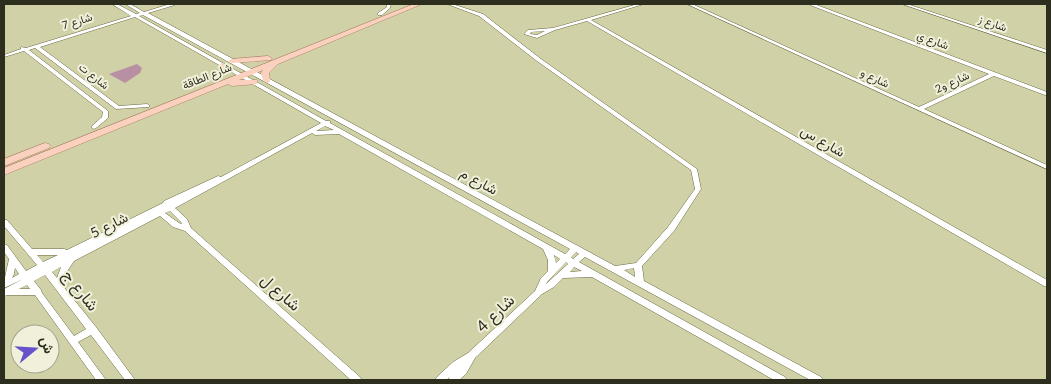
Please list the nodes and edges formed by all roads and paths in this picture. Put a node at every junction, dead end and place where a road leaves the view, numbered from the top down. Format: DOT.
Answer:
graph roads {
  1 [pos="114,4"];
  2 [pos="127,4"];
  3 [pos="174,4"];
  4 [pos="390,4"];
  5 [pos="405,4"];
  6 [pos="419,4"];
  7 [pos="449,4"];
  8 [pos="642,4"];
  9 [pos="811,4"];
  10 [pos="904,4"];
  11 [pos="690,5"];
  12 [pos="135,8"];
  13 [pos="156,9"];
  14 [pos="128,11"];
  15 [pos="144,13"];
  16 [pos="380,14"];
  17 [pos="138,17"];
  18 [pos="153,18"];
  19 [pos="122,19"];
  20 [pos="587,19"];
  21 [pos="553,29"];
  22 [pos="335,31"];
  23 [pos="35,45"];
  24 [pos="24,49"];
  25 [pos="1047,52"];
  26 [pos="4,55"];
  27 [pos="268,58"];
  28 [pos="279,60"];
  29 [pos="240,69"];
  30 [pos="993,74"];
  31 [pos="76,75"];
  32 [pos="62,79"];
  33 [pos="267,80"];
  34 [pos="216,82"];
  35 [pos="254,82"];
  36 [pos="1047,94"];
  37 [pos="147,106"];
  38 [pos="158,109"];
  39 [pos="919,109"];
  40 [pos="313,116"];
  41 [pos="340,119"];
  42 [pos="328,124"];
  43 [pos="94,127"];
  44 [pos="313,132"];
  45 [pos="343,132"];
  46 [pos="391,146"];
  47 [pos="380,154"];
  48 [pos="4,163"];
  49 [pos="1047,167"];
  50 [pos="4,173"];
  51 [pos="224,177"];
  52 [pos="188,198"];
  53 [pos="168,205"];
  54 [pos="500,206"];
  55 [pos="158,211"];
  56 [pos="490,214"];
  57 [pos="180,217"];
  58 [pos="168,219"];
  59 [pos="4,223"];
  60 [pos="137,224"];
  61 [pos="188,230"];
  62 [pos="544,244"];
  63 [pos="4,247"];
  64 [pos="575,248"];
  65 [pos="32,252"];
  66 [pos="584,253"];
  67 [pos="72,254"];
  68 [pos="566,257"];
  69 [pos="13,258"];
  70 [pos="575,262"];
  71 [pos="638,265"];
  72 [pos="44,268"];
  73 [pos="614,269"];
  74 [pos="552,272"];
  75 [pos="561,275"];
  76 [pos="600,276"];
  77 [pos="28,277"];
  78 [pos="4,283"];
  79 [pos="640,283"];
  80 [pos="1047,284"];
  81 [pos="58,285"];
  82 [pos="38,292"];
  83 [pos="539,292"];
  84 [pos="4,293"];
  85 [pos="93,330"];
  86 [pos="74,340"];
  87 [pos="471,356"];
  88 [pos="358,379"];
  89 [pos="102,380"];
  90 [pos="130,380"];
  91 [pos="440,380"];
  92 [pos="453,380"];
  93 [pos="782,380"];
  94 [pos="818,380"];
  1 -- 14 [label="street, شارع م"];
  2 -- 12 [label="street, شارع م"];
  3 -- 13 [label="street, شارع 7"];
  4 -- 16 [label="street"];
  5 -- 16 [label="main road, شارع الطاقة"];
  6 -- 28 [label="main road, شارع الطاقة"];
  7 -- 71 [label="street"];
  8 -- 20 [label="street"];
  9 -- 30 [label="street, شارع ي"];
  10 -- 25 [label="street, شارع ز"];
  11 -- 39 [label="street, شارع و"];
  12 -- 13 [label="street, شارع 7"];
  12 -- 15 [label="street, شارع م"];
  13 -- 15 [label="street, شارع 7"];
  13 -- 18 [label="street"];
  14 -- 17 [label="street, شارع م"];
  14 -- 19 [label="street"];
  15 -- 17 [label="street, شارع 7"];
  15 -- 18 [label="street, شارع م"];
  16 -- 22 [label="main road, شارع الطاقة"];
  17 -- 19 [label="street, شارع 7"];
  17 -- 19 [label="street, شارع 7"];
  17 -- 29 [label="street, شارع م"];
  18 -- 29 [label="street, شارع م"];
  19 -- 23 [label="street, شارع 7"];
  20 -- 21 [label="street"];
  20 -- 80 [label="street, شارع س"];
  21 -- 21 [label="street"];
  22 -- 27 [label="main road, شارع الطاقة"];
  22 -- 29 [label="main road"];
  23 -- 24 [label="street, شارع 7"];
  23 -- 31 [label="street, شارع ت"];
  24 -- 26 [label="street, شارع 7"];
  24 -- 32 [label="street, شارع ت"];
  27 -- 29 [label="main road, شارع الطاقة"];
  27 -- 29 [label="main road"];
  28 -- 29 [label="main road, شارع الطاقة"];
  28 -- 33 [label="main road"];
  29 -- 33 [label="street, شارع م"];
  29 -- 34 [label="main road, شارع الطاقة"];
  29 -- 35 [label="street, شارع م"];
  29 -- 38 [label="main road"];
  30 -- 36 [label="street, شارع ي"];
  30 -- 39 [label="street, شارع و2"];
  31 -- 32 [label="street"];
  31 -- 37 [label="street, شارع ت"];
  32 -- 43 [label="street, شارع ت"];
  33 -- 41 [label="street, شارع م"];
  34 -- 35 [label="main road"];
  34 -- 37 [label="main road, شارع الطاقة"];
  34 -- 38 [label="main road, شارع الطاقة"];
  35 -- 40 [label="street, شارع م"];
  37 -- 43 [label="main road, شارع الطاقة"];
  38 -- 50 [label="main road, شارع الطاقة"];
  39 -- 49 [label="street, شارع و"];
  40 -- 42 [label="street, شارع م"];
  40 -- 44 [label="street"];
  41 -- 42 [label="street, شارع 5"];
  41 -- 46 [label="street, شارع م"];
  42 -- 44 [label="street, شارع 5"];
  42 -- 45 [label="street, شارع م"];
  43 -- 48 [label="main road, شارع الطاقة"];
  44 -- 45 [label="street"];
  44 -- 51 [label="street, شارع 5"];
  45 -- 47 [label="street, شارع م"];
  46 -- 47 [label="street"];
  46 -- 54 [label="street, شارع م"];
  47 -- 56 [label="street, شارع م"];
  51 -- 52 [label="street, شارع 5"];
  51 -- 53 [label="street, شارع 5"];
  52 -- 53 [label="street, شارع 5"];
  52 -- 57 [label="street"];
  53 -- 55 [label="street, شارع 5"];
  53 -- 57 [label="street, شارع ل"];
  54 -- 56 [label="street"];
  54 -- 64 [label="street, شارع م"];
  55 -- 58 [label="street, شارع ل"];
  55 -- 60 [label="street, شارع 5"];
  55 -- 67 [label="street, شارع 5"];
  56 -- 62 [label="street, شارع م"];
  57 -- 61 [label="street, شارع ل"];
  58 -- 60 [label="street"];
  58 -- 61 [label="street, شارع ل"];
  59 -- 65 [label="street, شارع ج"];
  60 -- 67 [label="street, شارع 5"];
  61 -- 88 [label="street, شارع ل"];
  62 -- 68 [label="street, شارع م"];
  62 -- 74 [label="street"];
  63 -- 69 [label="street"];
  64 -- 66 [label="street, شارع م"];
  64 -- 68 [label="street, شارع 4"];
  65 -- 67 [label="street"];
  65 -- 72 [label="street, شارع ج"];
  66 -- 70 [label="street, شارع 4"];
  66 -- 73 [label="street, شارع م"];
  67 -- 72 [label="street, شارع 5"];
  67 -- 81 [label="street"];
  68 -- 70 [label="street, شارع م"];
  68 -- 74 [label="street, شارع 4"];
  69 -- 77 [label="street"];
  69 -- 78 [label="street"];
  70 -- 75 [label="street, شارع 4"];
  70 -- 76 [label="street, شارع م"];
  71 -- 73 [label="street"];
  71 -- 79 [label="street"];
  72 -- 77 [label="street, شارع 5"];
  72 -- 81 [label="street, شارع ج"];
  73 -- 79 [label="street, شارع م"];
  74 -- 83 [label="street, شارع 4"];
  75 -- 76 [label="street"];
  75 -- 83 [label="street, شارع 4"];
  76 -- 93 [label="street, شارع م"];
  77 -- 78 [label="street, شارع 5"];
  77 -- 82 [label="street"];
  77 -- 84 [label="street, شارع 5"];
  79 -- 94 [label="street, شارع م"];
  81 -- 85 [label="street, شارع ج"];
  82 -- 84 [label="street"];
  82 -- 86 [label="street"];
  83 -- 87 [label="street, شارع 4"];
  85 -- 86 [label="street"];
  85 -- 90 [label="street, شارع ج"];
  86 -- 89 [label="street"];
  87 -- 91 [label="street, شارع 4"];
  87 -- 92 [label="street, شارع 4"];
}
